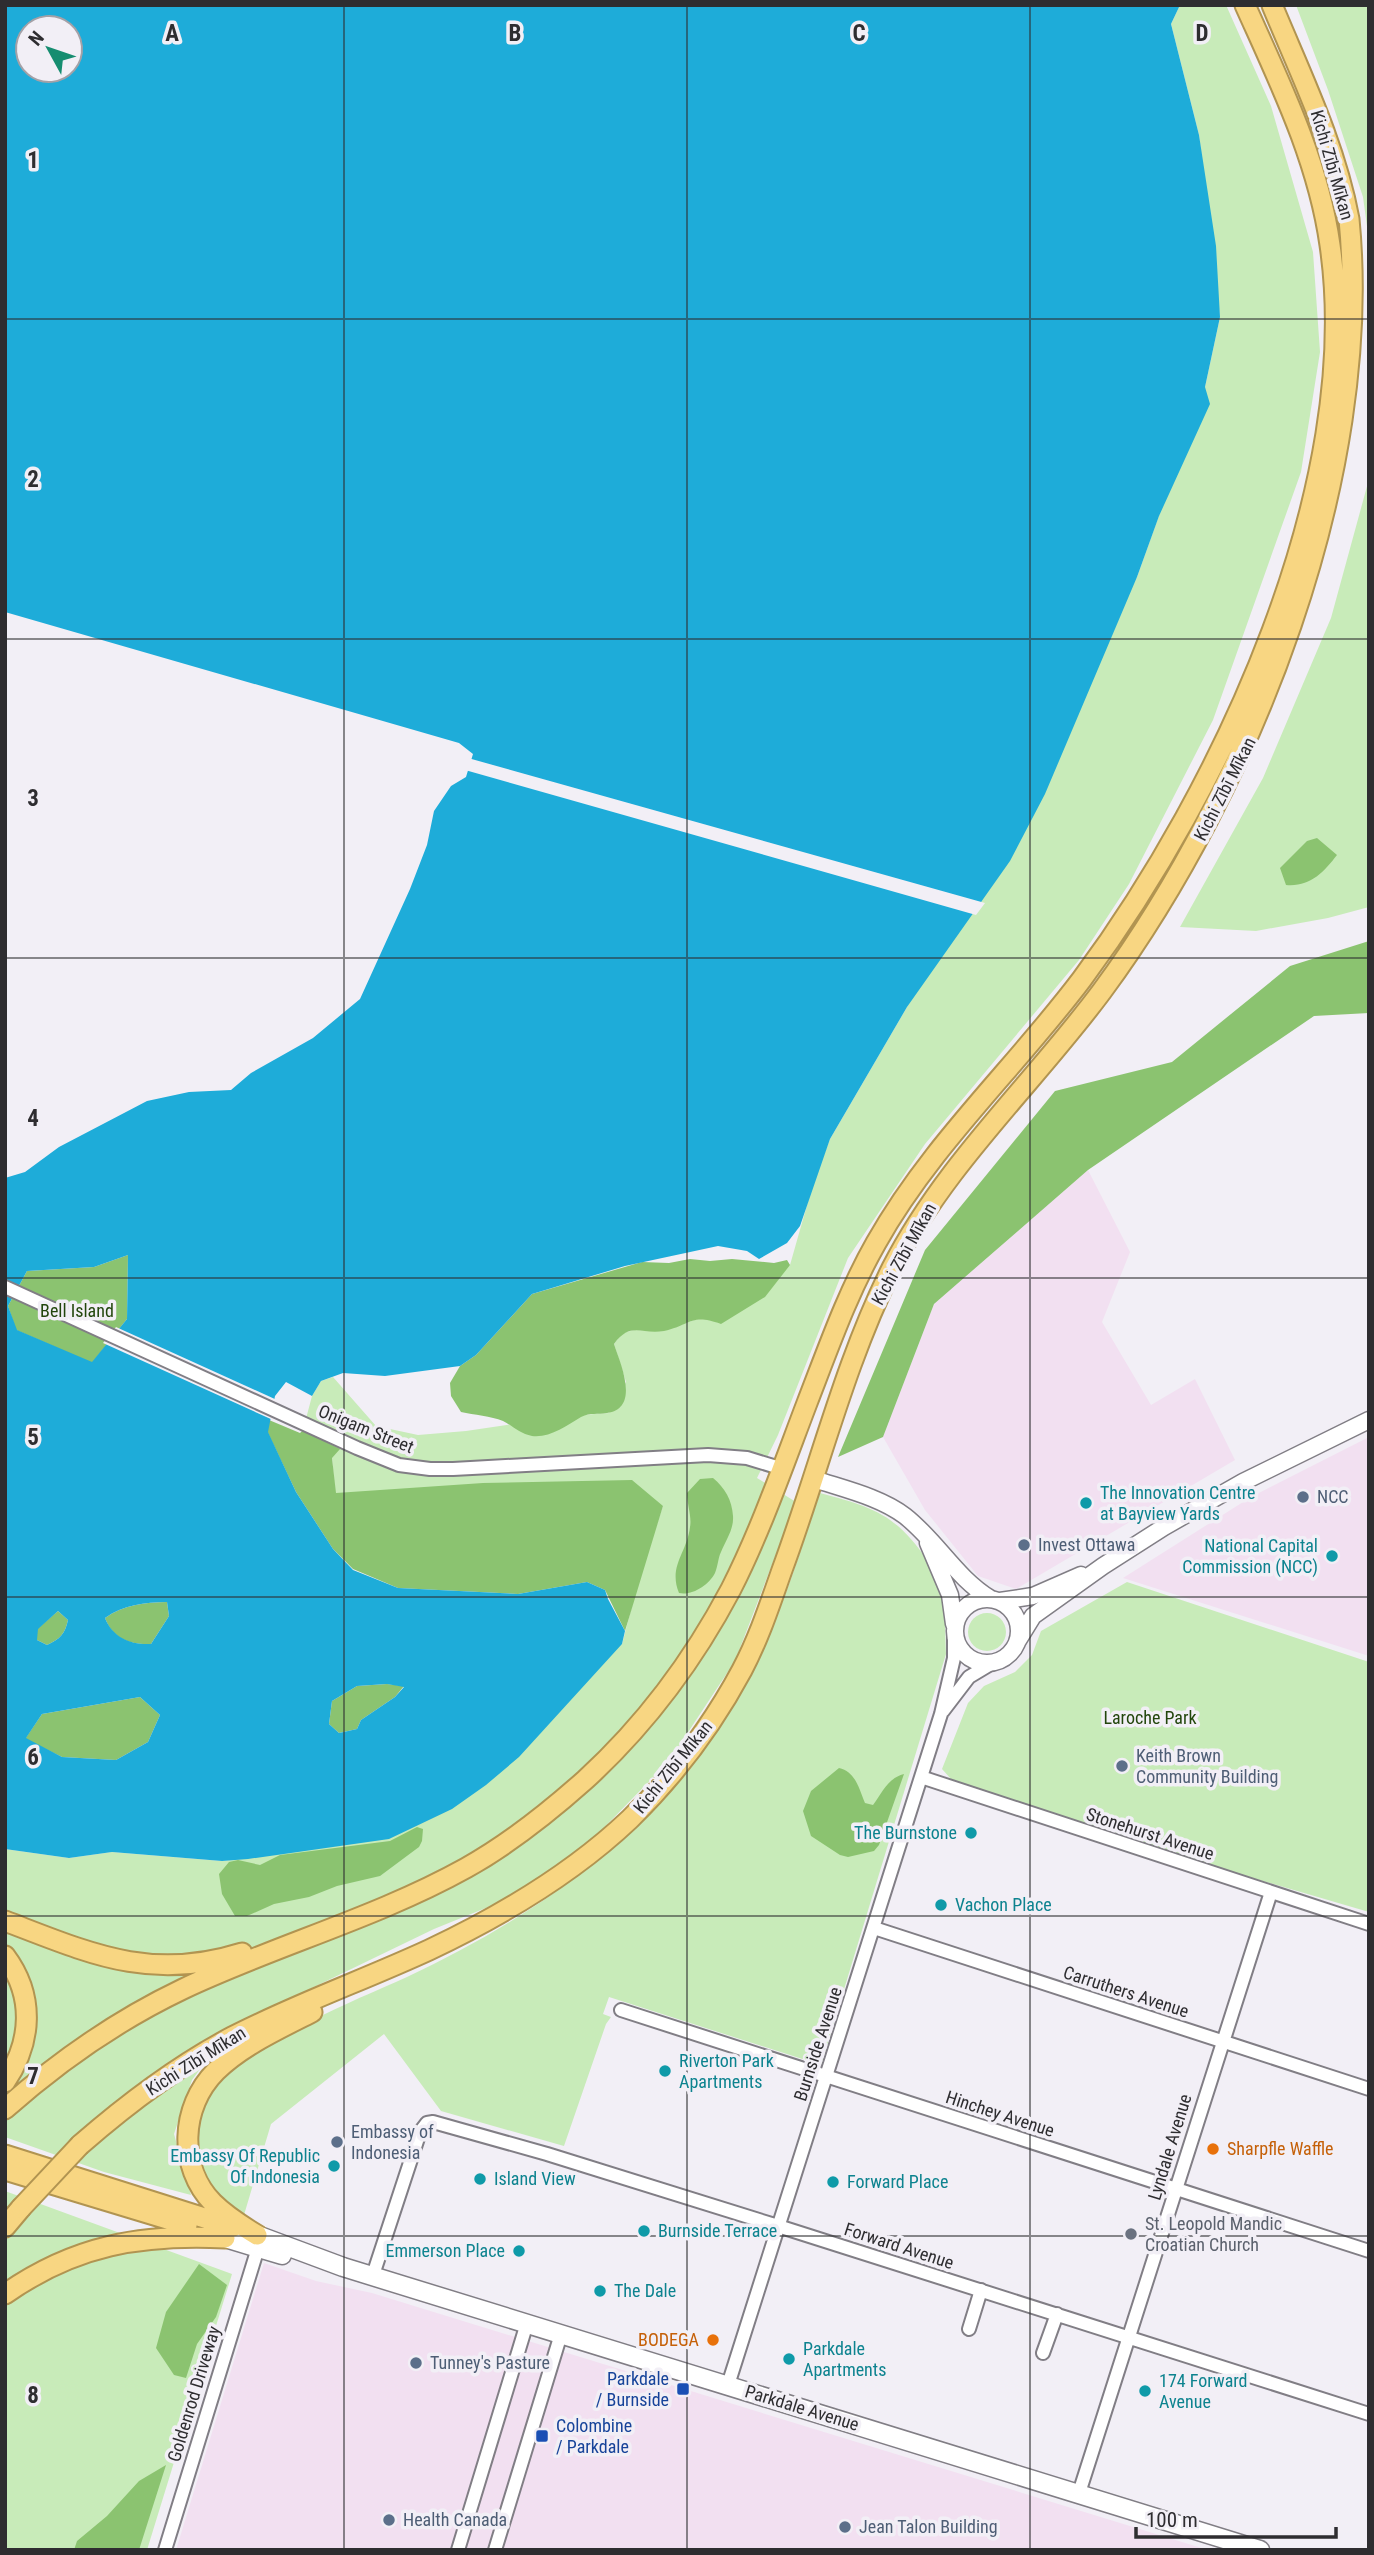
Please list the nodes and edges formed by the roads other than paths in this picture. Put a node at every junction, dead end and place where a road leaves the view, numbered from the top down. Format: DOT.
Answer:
graph roads {
  1 [pos="1245,5"];
  2 [pos="1272,5"];
  3 [pos="5,1287"];
  4 [pos="1369,1420"];
  5 [pos="783,1469"];
  6 [pos="814,1479"];
  7 [pos="926,1537"];
  8 [pos="1103,1566"];
  9 [pos="996,1600"];
  10 [pos="954,1633"];
  11 [pos="1017,1642"];
  12 [pos="994,1662"];
  13 [pos="941,1714"];
  14 [pos="921,1777"];
  15 [pos="1271,1892"];
  16 [pos="386,1907"];
  17 [pos="5,1921"];
  18 [pos="1369,1924"];
  19 [pos="874,1928"];
  20 [pos="429,1950"];
  21 [pos="5,1956"];
  22 [pos="621,2010"];
  23 [pos="1222,2042"];
  24 [pos="826,2076"];
  25 [pos="5,2081"];
  26 [pos="1369,2089"];
  27 [pos="5,2109"];
  28 [pos="5,2155"];
  29 [pos="5,2170"];
  30 [pos="1175,2189"];
  31 [pos="778,2226"];
  32 [pos="5,2227"];
  33 [pos="225,2238"];
  34 [pos="257,2242"];
  35 [pos="1369,2251"];
  36 [pos="373,2275"];
  37 [pos="981,2290"];
  38 [pos="5,2294"];
  39 [pos="1057,2315"];
  40 [pos="527,2323"];
  41 [pos="968,2329"];
  42 [pos="561,2334"];
  43 [pos="1128,2337"];
  44 [pos="1044,2353"];
  45 [pos="728,2385"];
  46 [pos="1369,2414"];
  47 [pos="1079,2493"];
  48 [pos="165,2550"];
  49 [pos="458,2550"];
  50 [pos="495,2550"];
  51 [pos="1260,2550"];
  1 -- 5 [label="highway, Kichi Zībī Mīkan"];
  2 -- 6 [label="highway, Kichi Zībī Mīkan"];
  3 -- 5 [label="street, Onigam Street"];
  4 -- 8 [label="street"];
  5 -- 6 [label="highway"];
  5 -- 16 [label="highway, Kichi Zībī Mīkan"];
  6 -- 7 [label="street"];
  6 -- 20 [label="highway, Kichi Zībī Mīkan"];
  7 -- 9 [label="street"];
  7 -- 10 [label="street"];
  8 -- 9 [label="street"];
  8 -- 11 [label="street"];
  9 -- 10 [label="street"];
  9 -- 11 [label="street"];
  10 -- 12 [label="street"];
  10 -- 13 [label="street, Burnside Avenue"];
  11 -- 12 [label="street"];
  12 -- 13 [label="street, Burnside Avenue"];
  13 -- 14 [label="street, Burnside Avenue"];
  14 -- 15 [label="street, Stonehurst Avenue"];
  14 -- 19 [label="street, Burnside Avenue"];
  15 -- 18 [label="street, Stonehurst Avenue"];
  15 -- 23 [label="street, Lyndale Avenue"];
  16 -- 17 [label="highway"];
  16 -- 27 [label="highway, Kichi Zībī Mīkan"];
  19 -- 23 [label="street, Carruthers Avenue"];
  19 -- 24 [label="street, Burnside Avenue"];
  20 -- 32 [label="highway, Kichi Zībī Mīkan, bridge"];
  20 -- 34 [label="highway"];
  21 -- 25 [label="highway"];
  22 -- 24 [label="street, Hinchey Avenue"];
  23 -- 26 [label="street, Carruthers Avenue"];
  23 -- 30 [label="street, Lyndale Avenue"];
  24 -- 30 [label="street, Hinchey Avenue"];
  24 -- 31 [label="street, Burnside Avenue"];
  28 -- 34 [label="highway"];
  29 -- 33 [label="highway"];
  30 -- 35 [label="street, Hinchey Avenue"];
  30 -- 43 [label="street, Lyndale Avenue"];
  31 -- 36 [label="street, Forward Avenue"];
  31 -- 37 [label="street, Forward Avenue"];
  31 -- 45 [label="street, Burnside Avenue"];
  33 -- 34 [label="main road, Parkdale Avenue"];
  33 -- 38 [label="highway"];
  34 -- 36 [label="main road, Parkdale Avenue"];
  34 -- 48 [label="street, Goldenrod Driveway"];
  36 -- 40 [label="main road, Parkdale Avenue"];
  37 -- 39 [label="street, Forward Avenue"];
  37 -- 41 [label="street"];
  39 -- 43 [label="street, Forward Avenue"];
  39 -- 44 [label="street"];
  40 -- 42 [label="main road, Parkdale Avenue"];
  40 -- 49 [label="street"];
  42 -- 45 [label="main road, Parkdale Avenue"];
  42 -- 50 [label="street"];
  43 -- 46 [label="street, Forward Avenue"];
  43 -- 47 [label="street, Lyndale Avenue"];
  45 -- 47 [label="main road, Parkdale Avenue"];
  47 -- 51 [label="main road, Parkdale Avenue"];
}
